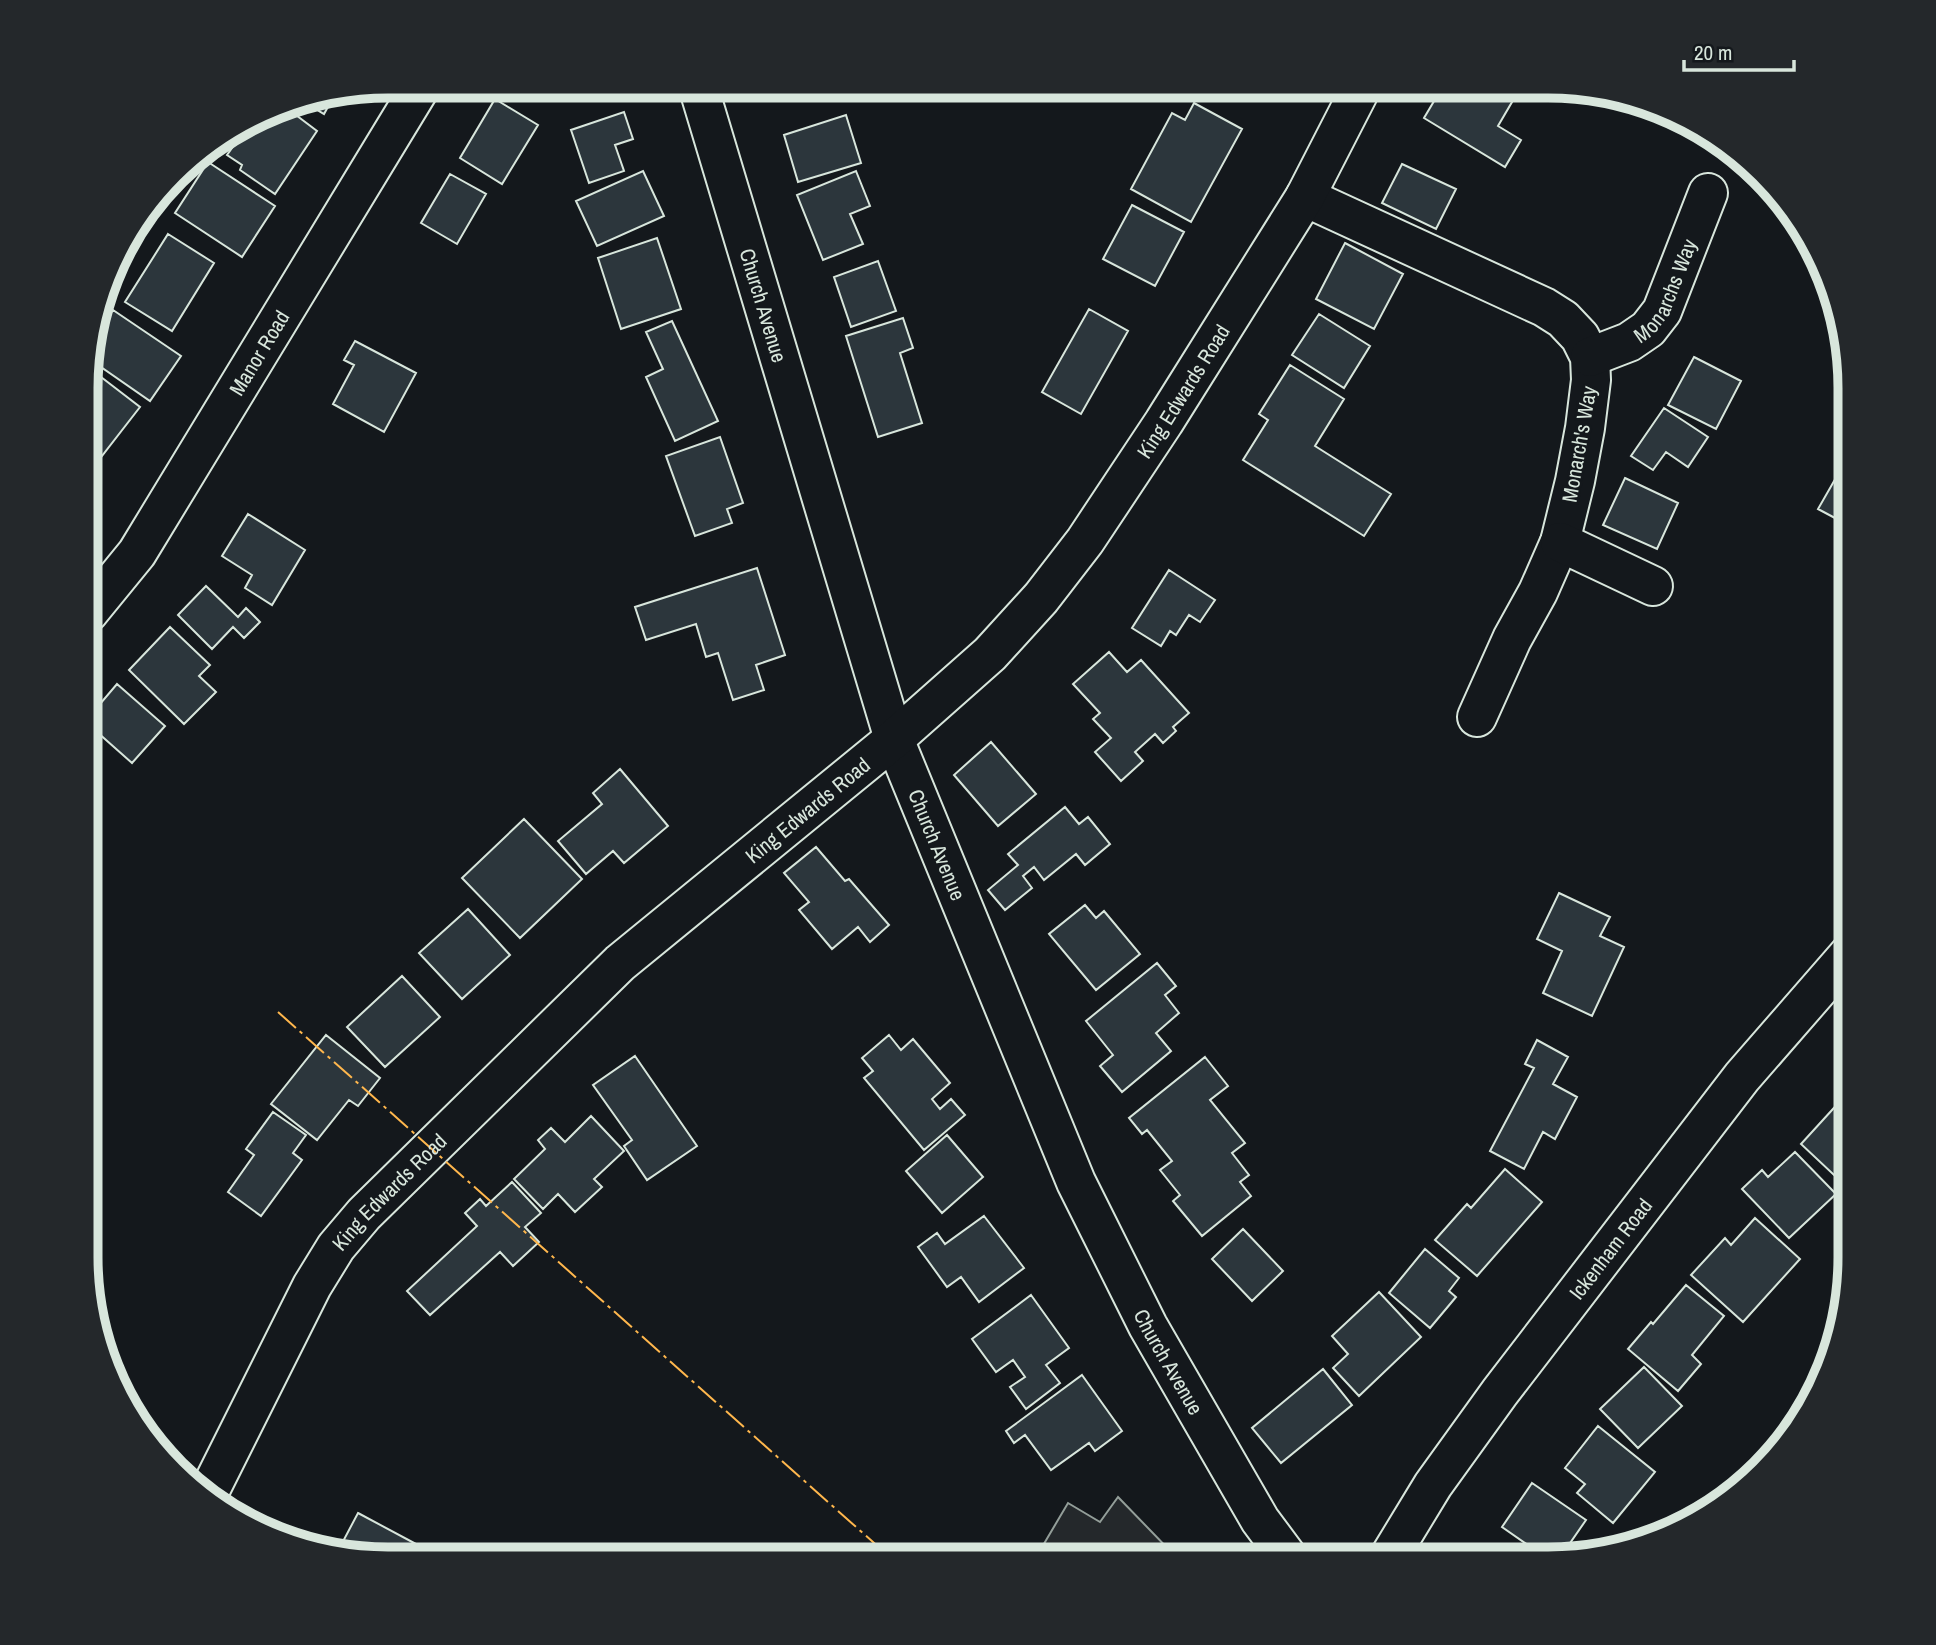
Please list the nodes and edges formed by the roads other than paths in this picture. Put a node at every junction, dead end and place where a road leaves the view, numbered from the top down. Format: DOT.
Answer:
graph roads {
  1 [pos="414,98"];
  2 [pos="702,98"];
  3 [pos="1356,98"];
  4 [pos="1708,193"];
  5 [pos="1306,197"];
  6 [pos="1590,357"];
  7 [pos="1560,542"];
  8 [pos="1653,586"];
  9 [pos="98,601"];
  10 [pos="1476,717"];
  11 [pos="894,739"];
  12 [pos="1838,967"];
  13 [pos="211,1487"];
  14 [pos="1280,1547"];
  15 [pos="1395,1547"];
  1 -- 9 [label="street, Manor Road"];
  2 -- 11 [label="street, Church Avenue"];
  3 -- 5 [label="street, King Edwards Road"];
  4 -- 6 [label="street, Monarchs Way"];
  5 -- 6 [label="street, Monarch's Way"];
  5 -- 11 [label="street, King Edwards Road"];
  6 -- 7 [label="street, Monarch's Way"];
  7 -- 8 [label="street"];
  7 -- 10 [label="street, Monarch's Way"];
  11 -- 13 [label="street, King Edwards Road"];
  11 -- 14 [label="street, Church Avenue"];
  12 -- 15 [label="street, Ickenham Road"];
}
